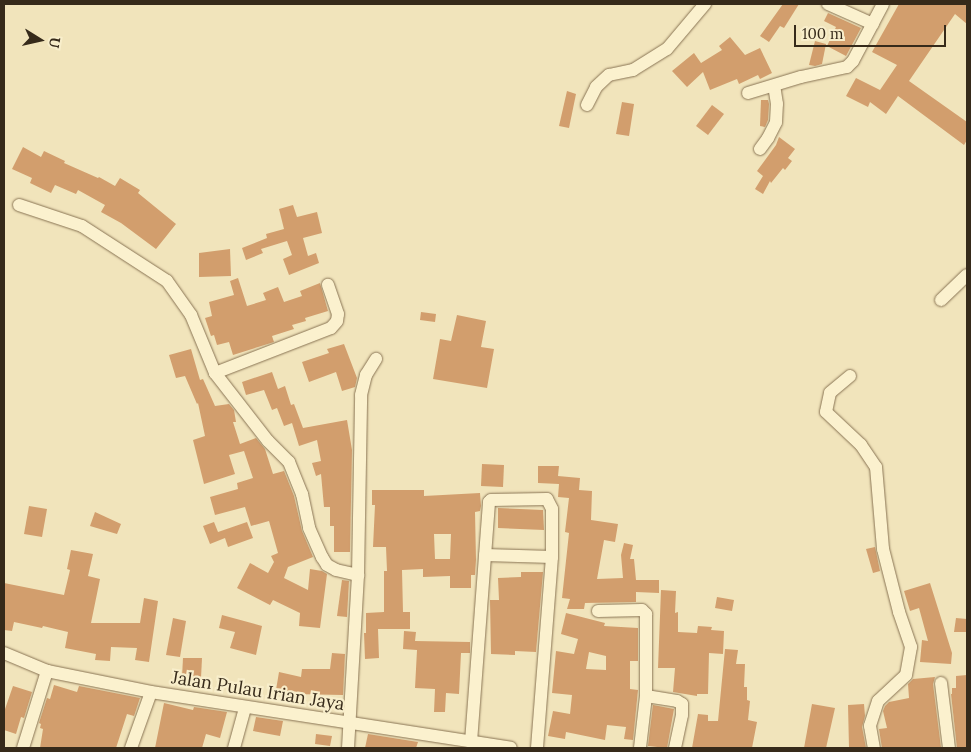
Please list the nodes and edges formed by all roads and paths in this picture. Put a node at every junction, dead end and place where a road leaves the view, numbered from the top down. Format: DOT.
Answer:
graph roads {
  1 [pos="704,4"];
  2 [pos="828,4"];
  3 [pos="883,4"];
  4 [pos="872,24"];
  5 [pos="774,86"];
  6 [pos="748,93"];
  7 [pos="587,105"];
  8 [pos="760,149"];
  9 [pos="19,205"];
  10 [pos="967,275"];
  11 [pos="328,285"];
  12 [pos="941,300"];
  13 [pos="376,360"];
  14 [pos="215,373"];
  15 [pos="850,376"];
  16 [pos="485,555"];
  17 [pos="552,557"];
  18 [pos="358,575"];
  19 [pos="598,611"];
  20 [pos="4,653"];
  21 [pos="47,671"];
  22 [pos="940,683"];
  23 [pos="151,692"];
  24 [pos="646,696"];
  25 [pos="245,708"];
  26 [pos="348,724"];
  27 [pos="471,742"];
  28 [pos="437,743"];
  29 [pos="23,748"];
  30 [pos="131,748"];
  31 [pos="234,748"];
  32 [pos="348,748"];
  33 [pos="508,748"];
  34 [pos="537,748"];
  35 [pos="640,748"];
  36 [pos="675,748"];
  37 [pos="874,748"];
  38 [pos="949,748"];
  1 -- 7 [label="street"];
  2 -- 4 [label="street"];
  3 -- 4 [label="street"];
  4 -- 5 [label="street"];
  5 -- 6 [label="street"];
  5 -- 8 [label="street"];
  9 -- 14 [label="street"];
  10 -- 12 [label="street"];
  11 -- 14 [label="street"];
  13 -- 18 [label="street"];
  14 -- 18 [label="street"];
  15 -- 37 [label="street"];
  16 -- 17 [label="street"];
  16 -- 17 [label="street"];
  16 -- 27 [label="street"];
  17 -- 34 [label="street"];
  18 -- 26 [label="street"];
  19 -- 24 [label="street"];
  20 -- 21 [label="street, Jalan Pulau Irian Jaya"];
  21 -- 23 [label="street, Jalan Pulau Irian Jaya"];
  21 -- 29 [label="street"];
  22 -- 38 [label="street"];
  23 -- 25 [label="street, Jalan Pulau Irian Jaya"];
  23 -- 30 [label="street"];
  24 -- 35 [label="street"];
  24 -- 36 [label="street"];
  25 -- 26 [label="street, Jalan Pulau Irian Jaya"];
  25 -- 31 [label="street"];
  26 -- 28 [label="street, Jalan Pulau Irian Jaya"];
  26 -- 32 [label="street"];
  27 -- 28 [label="street, Jalan Pulau Irian Jaya"];
  27 -- 33 [label="street, Jalan Pulau Irian Jaya"];
}
